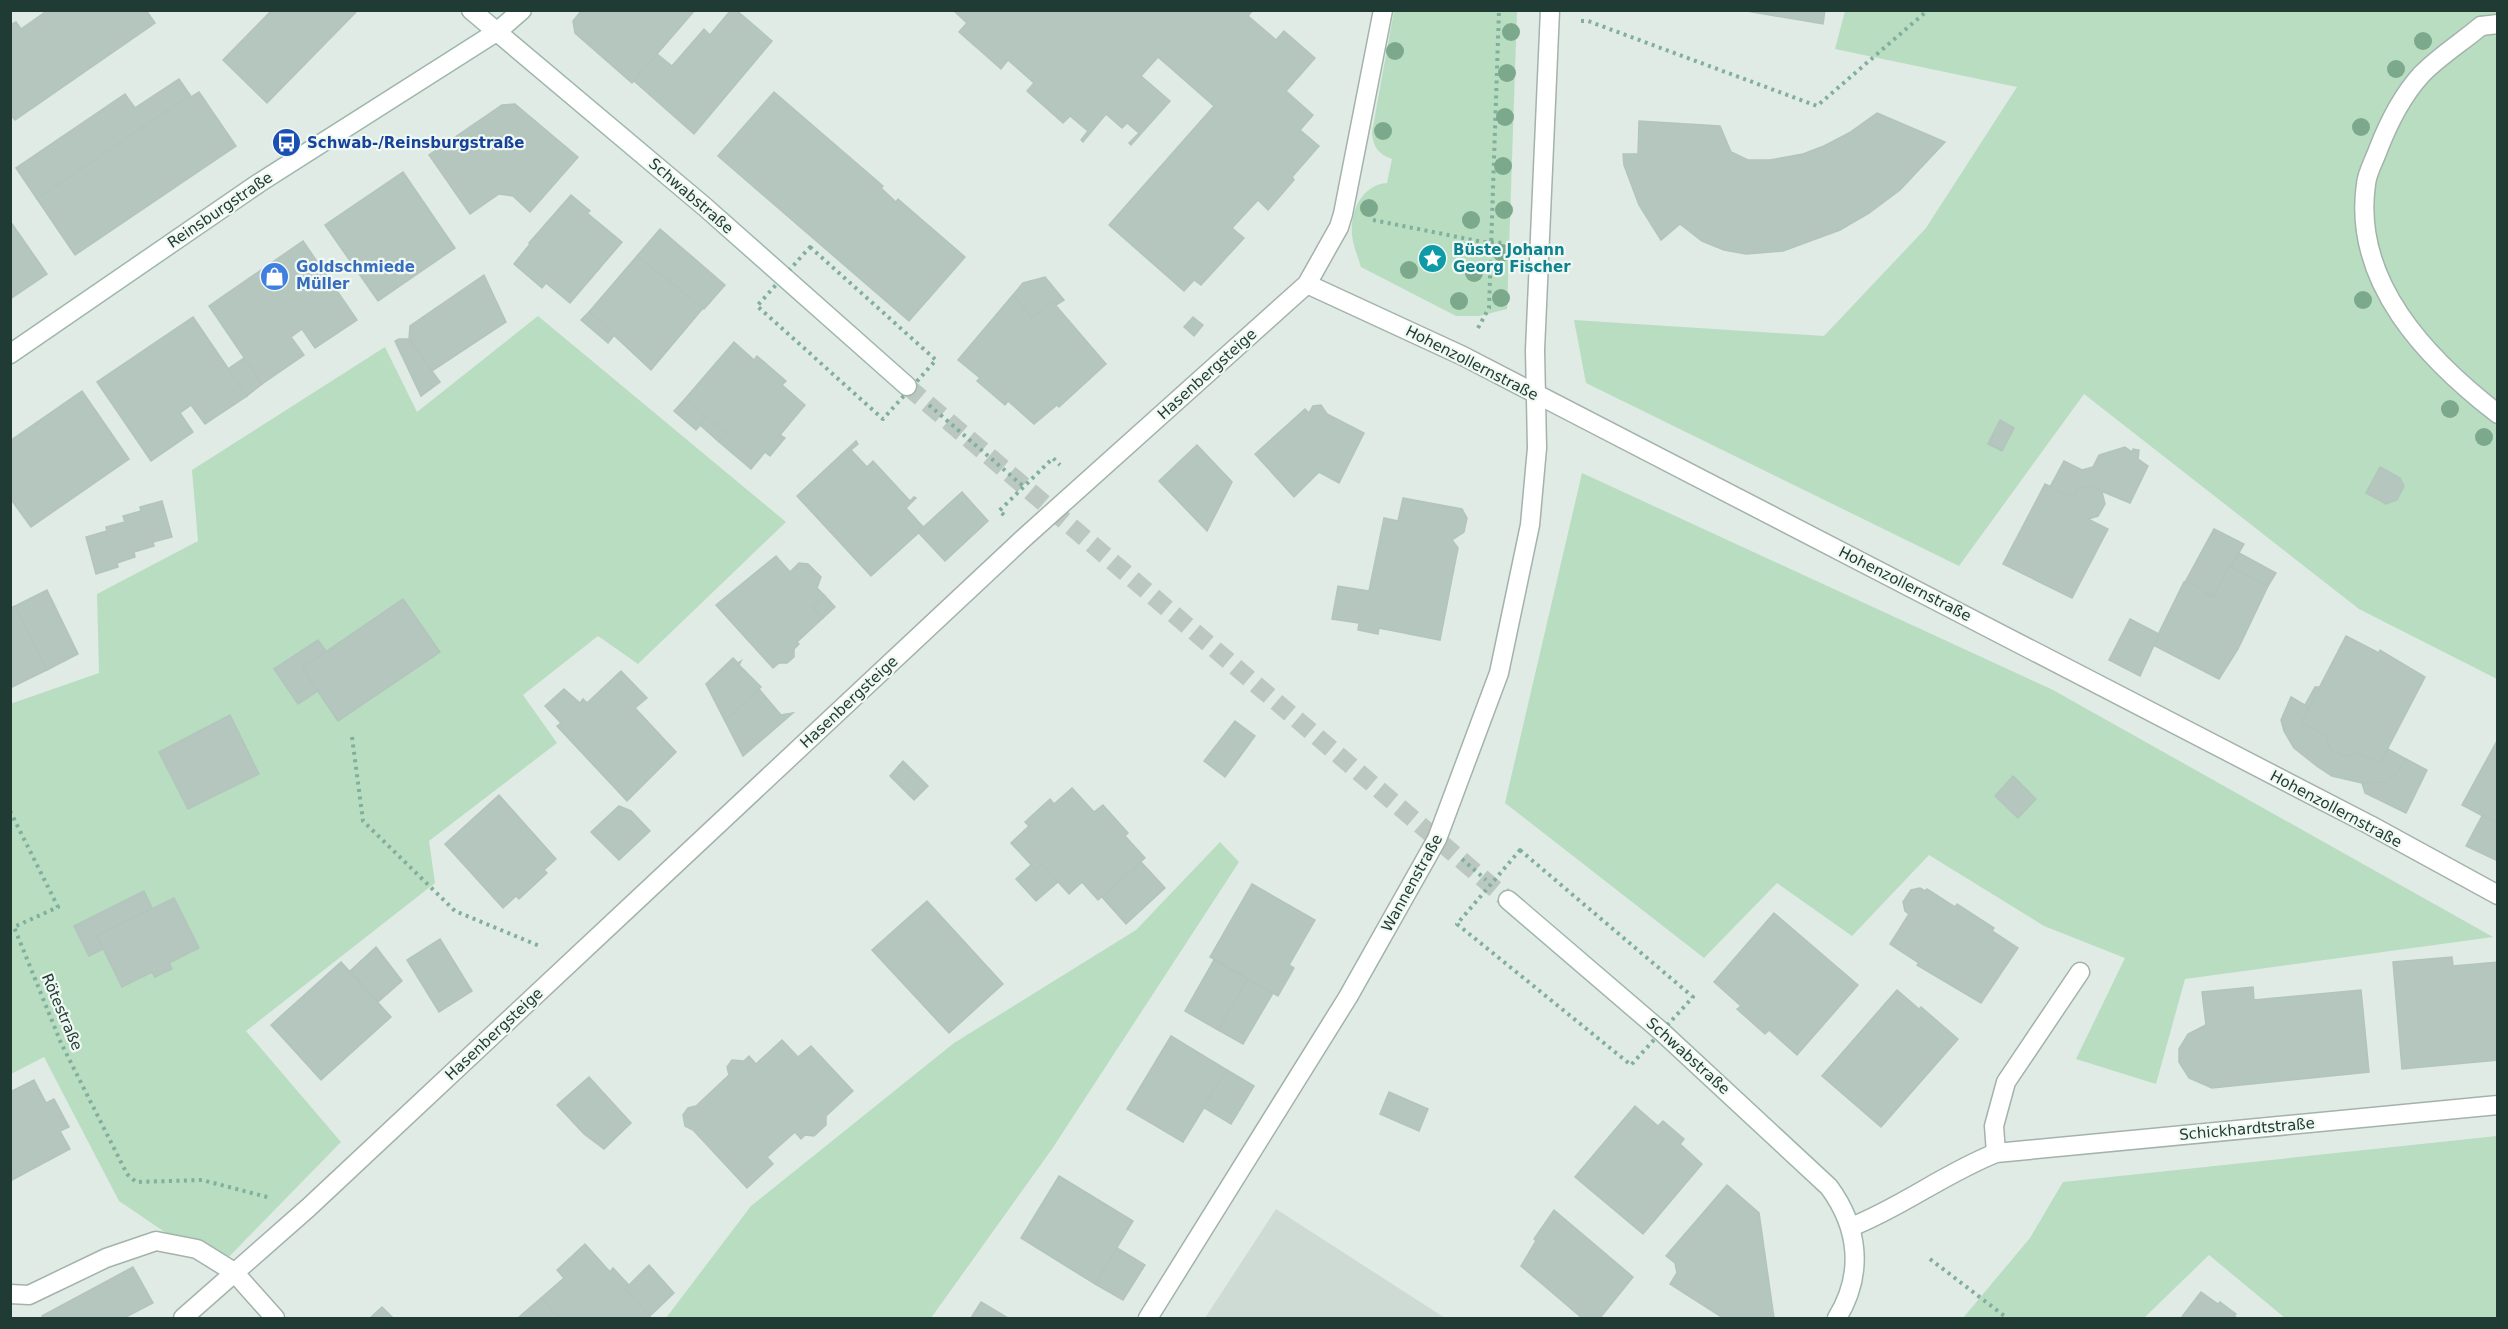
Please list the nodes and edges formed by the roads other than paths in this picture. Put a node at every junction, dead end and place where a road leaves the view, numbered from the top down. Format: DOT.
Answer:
graph roads {
  1 [pos="471,10"];
  2 [pos="522,10"];
  3 [pos="1383,10"];
  4 [pos="1550,10"];
  5 [pos="2489,25"];
  6 [pos="498,32"];
  7 [pos="1307,284"];
  8 [pos="10,354"];
  9 [pos="912,390"];
  10 [pos="1536,395"];
  11 [pos="2498,414"];
  12 [pos="2498,896"];
  13 [pos="1508,900"];
  14 [pos="2080,972"];
  15 [pos="2498,1105"];
  16 [pos="1996,1153"];
  17 [pos="1851,1227"];
  18 [pos="234,1272"];
  19 [pos="10,1294"];
  20 [pos="183,1318"];
  21 [pos="275,1318"];
  22 [pos="1148,1318"];
  23 [pos="1837,1318"];
  1 -- 6 [label="street, Schwabstraße"];
  2 -- 6 [label="street, Reinsburgstraße"];
  3 -- 7 [label="street, Hasenbergsteige"];
  4 -- 10 [label="street"];
  5 -- 11 [label="street"];
  6 -- 8 [label="street, Reinsburgstraße"];
  6 -- 9 [label="street, Schwabstraße"];
  7 -- 10 [label="street, Hohenzollernstraße"];
  7 -- 18 [label="street, Hasenbergsteige"];
  10 -- 12 [label="street, Hohenzollernstraße"];
  10 -- 22 [label="street, Wannenstraße"];
  13 -- 17 [label="street, Schwabstraße"];
  14 -- 16 [label="street"];
  15 -- 16 [label="street, Schickhardtstraße"];
  16 -- 17 [label="street, Schickhardtstraße"];
  17 -- 23 [label="street"];
  18 -- 19 [label="street"];
  18 -- 20 [label="street, Hasenbergsteige"];
  18 -- 21 [label="street"];
}
